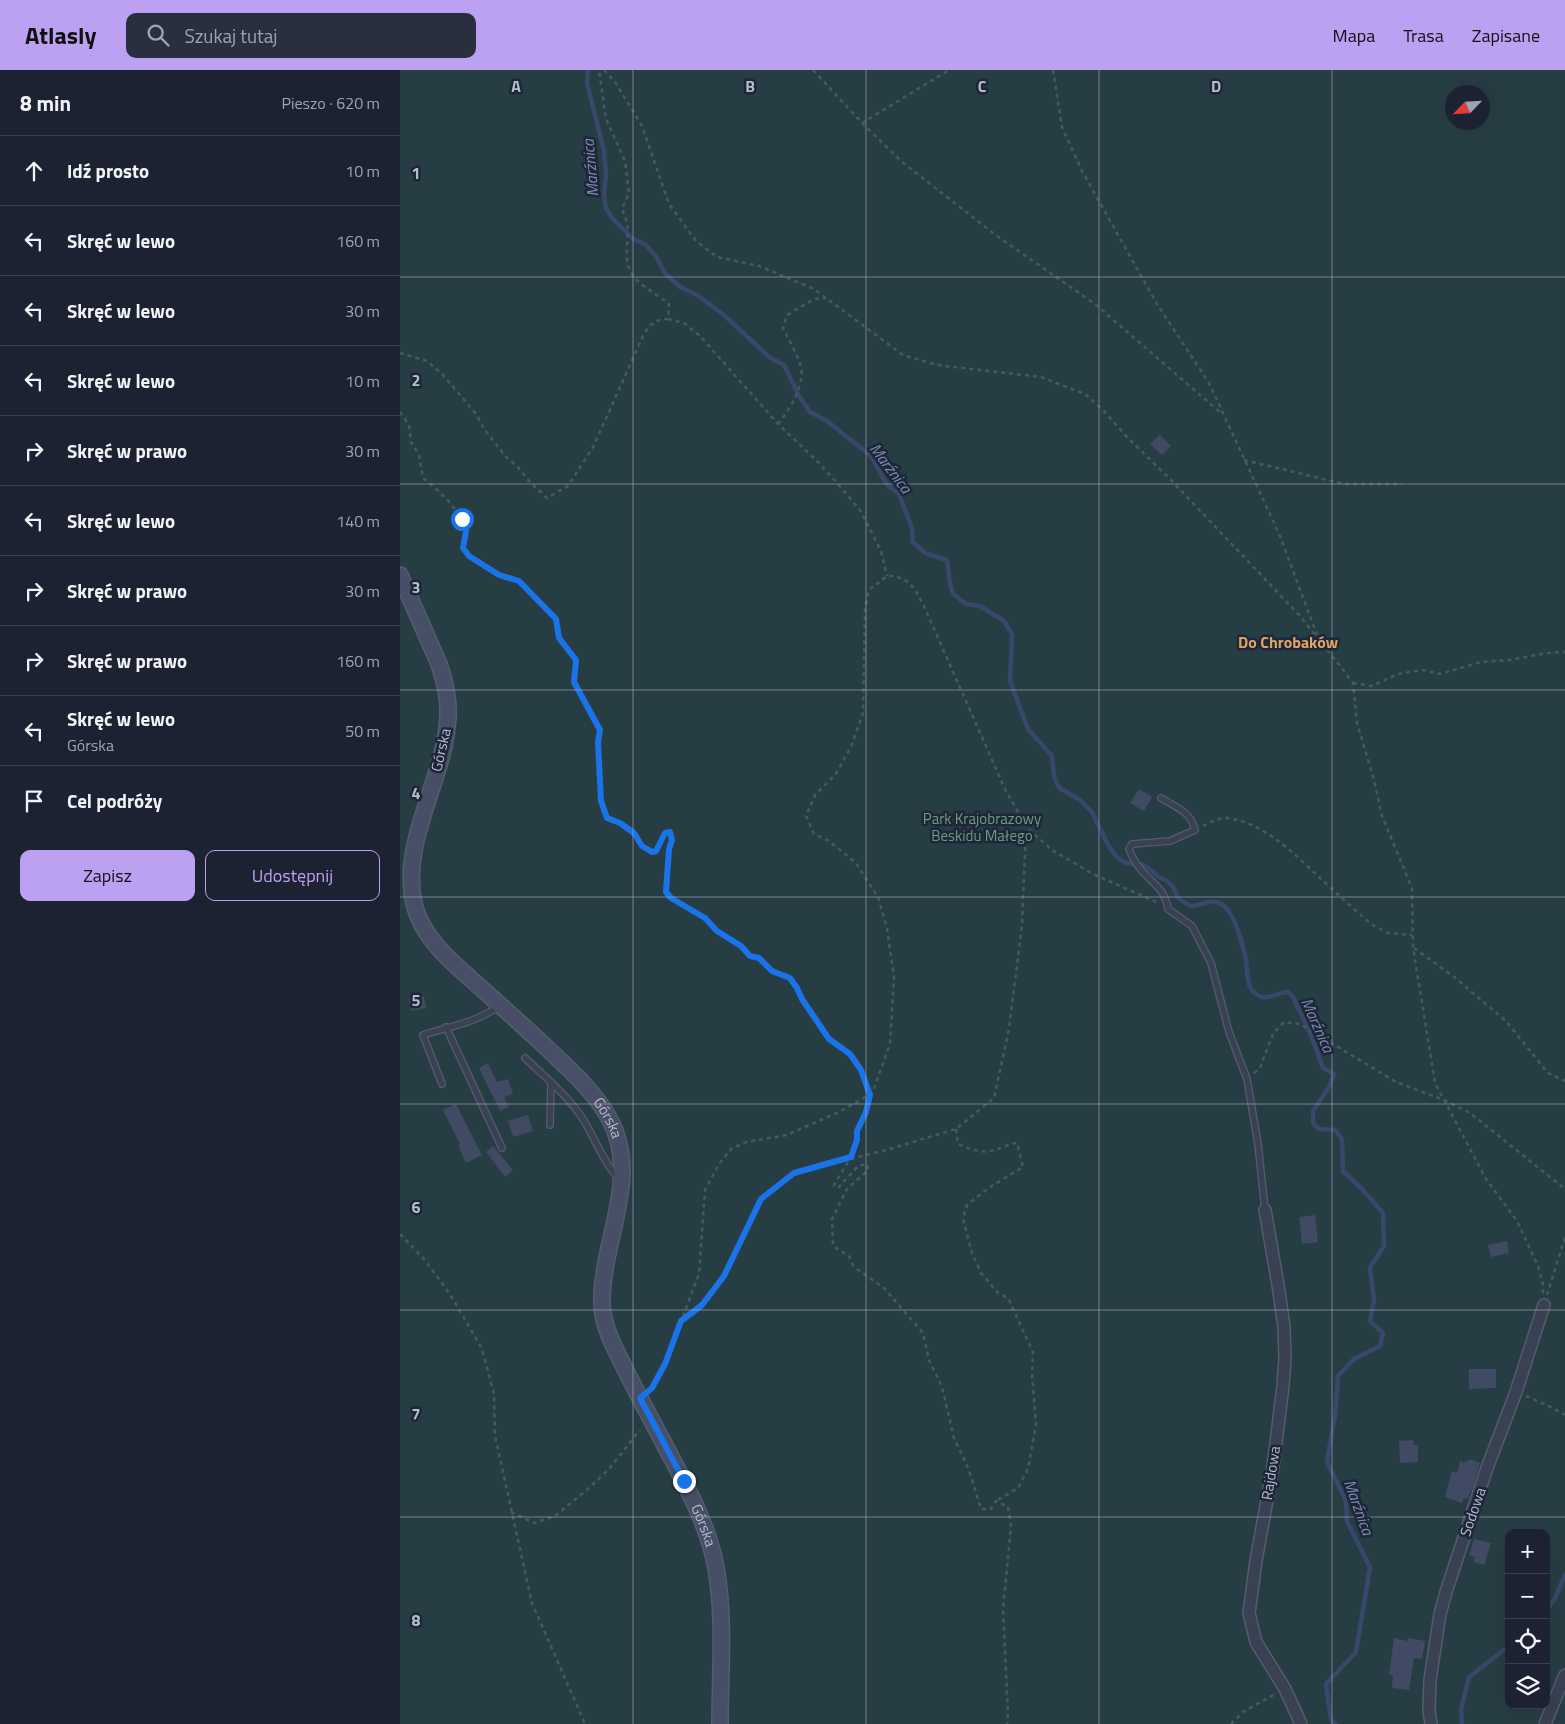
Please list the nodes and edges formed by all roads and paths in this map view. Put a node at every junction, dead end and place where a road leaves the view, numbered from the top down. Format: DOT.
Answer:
graph roads {
  1 [pos="599,70"];
  2 [pos="604,70"];
  3 [pos="813,70"];
  4 [pos="949,70"];
  5 [pos="1052,70"];
  6 [pos="862,124"];
  7 [pos="826,298"];
  8 [pos="668,319"];
  9 [pos="400,353"];
  10 [pos="400,412"];
  11 [pos="1223,415"];
  12 [pos="778,424"];
  13 [pos="1244,460"];
  14 [pos="1402,484"];
  15 [pos="400,575"];
  16 [pos="887,576"];
  17 [pos="1318,639"];
  18 [pos="1565,652"];
  19 [pos="1353,683"];
  20 [pos="1161,798"];
  21 [pos="1026,826"];
  22 [pos="1195,830"];
  23 [pos="1168,909"];
  24 [pos="1412,935"];
  25 [pos="1413,947"];
  26 [pos="500,1005"];
  27 [pos="446,1027"];
  28 [pos="525,1058"];
  29 [pos="1246,1079"];
  30 [pos="1565,1081"];
  31 [pos="551,1082"];
  32 [pos="442,1084"];
  33 [pos="870,1095"];
  34 [pos="1444,1100"];
  35 [pos="550,1125"];
  36 [pos="956,1129"];
  37 [pos="502,1148"];
  38 [pos="851,1157"];
  39 [pos="622,1182"];
  40 [pos="1565,1189"];
  41 [pos="1265,1210"];
  42 [pos="400,1234"];
  43 [pos="1565,1237"];
  44 [pos="1544,1306"];
  45 [pos="681,1321"];
  46 [pos="1516,1392"];
  47 [pos="640,1398"];
  48 [pos="649,1414"];
  49 [pos="1565,1414"];
  50 [pos="996,1500"];
  51 [pos="511,1512"];
  52 [pos="1565,1675"];
  53 [pos="1285,1689"];
  54 [pos="585,1724"];
  55 [pos="720,1724"];
  56 [pos="1006,1724"];
  57 [pos="1231,1724"];
  58 [pos="1301,1724"];
  59 [pos="1431,1724"];
  60 [pos="1545,1724"];
  1 -- 8 [label="path"];
  2 -- 7 [label="path"];
  3 -- 6 [label="path"];
  4 -- 6 [label="path"];
  5 -- 11 [label="path"];
  6 -- 11 [label="path"];
  7 -- 12 [label="path"];
  7 -- 17 [label="path"];
  8 -- 9 [label="path"];
  8 -- 12 [label="path"];
  10 -- 33 [label="path"];
  11 -- 13 [label="path"];
  12 -- 16 [label="path"];
  13 -- 14 [label="path"];
  13 -- 17 [label="path"];
  15 -- 26 [label="street, Górska"];
  16 -- 21 [label="path"];
  16 -- 33 [label="path"];
  17 -- 19 [label="path"];
  18 -- 19 [label="path"];
  19 -- 24 [label="path"];
  20 -- 22 [label="lane"];
  21 -- 23 [label="path"];
  21 -- 36 [label="path"];
  22 -- 23 [label="lane"];
  22 -- 24 [label="path"];
  23 -- 29 [label="lane"];
  24 -- 25 [label="path"];
  25 -- 30 [label="path"];
  25 -- 34 [label="path"];
  26 -- 27 [label="lane"];
  26 -- 39 [label="street, Górska"];
  27 -- 32 [label="lane"];
  27 -- 37 [label="lane"];
  28 -- 31 [label="lane"];
  29 -- 34 [label="path"];
  29 -- 41 [label="lane"];
  31 -- 35 [label="lane"];
  31 -- 39 [label="lane"];
  33 -- 38 [label="path"];
  33 -- 45 [label="path"];
  34 -- 40 [label="path"];
  34 -- 44 [label="path"];
  36 -- 38 [label="path"];
  36 -- 50 [label="path"];
  38 -- 45 [label="path"];
  38 -- 50 [label="path"];
  39 -- 47 [label="street, Górska"];
  41 -- 53 [label="street, Rajdowa"];
  42 -- 51 [label="path"];
  43 -- 44 [label="path"];
  44 -- 46 [label="street, Sodowa"];
  45 -- 47 [label="path"];
  46 -- 49 [label="path"];
  46 -- 59 [label="street, Sodowa"];
  47 -- 48 [label="street, Górska"];
  48 -- 51 [label="path"];
  48 -- 55 [label="street, Górska"];
  50 -- 56 [label="path"];
  51 -- 54 [label="path"];
  52 -- 60 [label="street"];
  53 -- 57 [label="path"];
  53 -- 58 [label="street, Rajdowa"];
}
